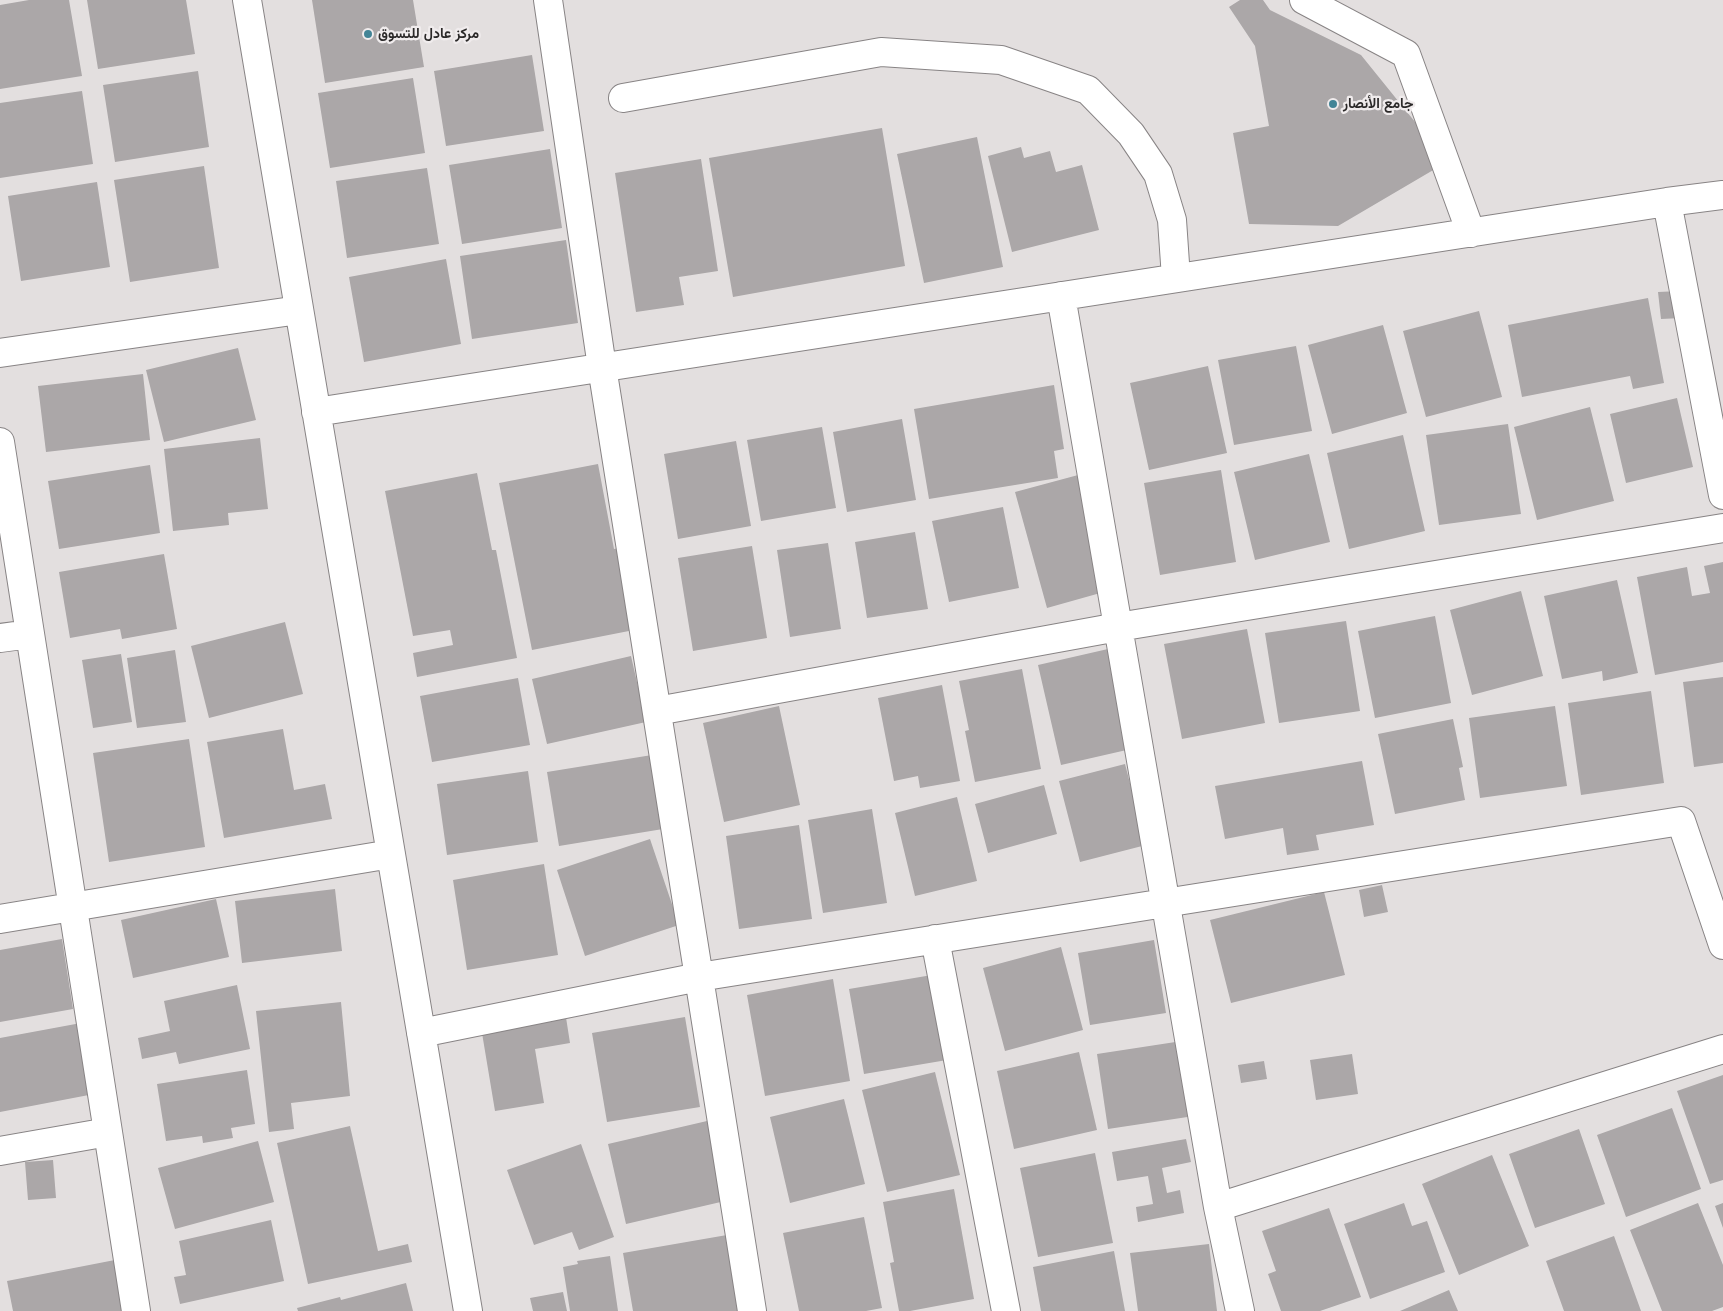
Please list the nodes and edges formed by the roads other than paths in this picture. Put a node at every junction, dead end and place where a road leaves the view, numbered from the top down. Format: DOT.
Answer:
graph roads {
  1 [pos="247,0"];
  2 [pos="548,0"];
  3 [pos="1304,0"];
  4 [pos="624,98"];
  5 [pos="1723,195"];
  6 [pos="1667,202"];
  7 [pos="1471,233"];
  8 [pos="1176,278"];
  9 [pos="1061,296"];
  10 [pos="299,310"];
  11 [pos="0,353"];
  12 [pos="602,367"];
  13 [pos="316,412"];
  14 [pos="0,442"];
  15 [pos="1723,495"];
  16 [pos="1723,528"];
  17 [pos="1118,627"];
  18 [pos="30,634"];
  19 [pos="0,638"];
  20 [pos="657,711"];
  21 [pos="391,854"];
  22 [pos="1166,903"];
  23 [pos="72,906"];
  24 [pos="0,919"];
  25 [pos="935,939"];
  26 [pos="1723,945"];
  27 [pos="699,977"];
  28 [pos="421,1033"];
  29 [pos="1723,1049"];
  30 [pos="108,1132"];
  31 [pos="0,1151"];
  32 [pos="1218,1207"];
  33 [pos="136,1311"];
  34 [pos="468,1311"];
  35 [pos="752,1311"];
  36 [pos="1006,1311"];
  37 [pos="1240,1311"];
  1 -- 10 [label="street"];
  2 -- 12 [label="street"];
  3 -- 7 [label="street"];
  4 -- 8 [label="street"];
  5 -- 6 [label="street"];
  6 -- 7 [label="street"];
  6 -- 15 [label="street"];
  7 -- 8 [label="street"];
  8 -- 9 [label="street"];
  9 -- 12 [label="street"];
  9 -- 17 [label="street"];
  10 -- 11 [label="street"];
  10 -- 13 [label="street"];
  12 -- 13 [label="street"];
  12 -- 20 [label="street"];
  13 -- 21 [label="street"];
  14 -- 18 [label="street"];
  16 -- 17 [label="street"];
  17 -- 20 [label="street"];
  17 -- 22 [label="street"];
  18 -- 19 [label="street"];
  18 -- 23 [label="street"];
  20 -- 27 [label="street"];
  21 -- 23 [label="street"];
  21 -- 28 [label="street"];
  22 -- 25 [label="street"];
  22 -- 26 [label="street"];
  22 -- 32 [label="street"];
  23 -- 24 [label="street"];
  23 -- 30 [label="street"];
  25 -- 27 [label="street"];
  25 -- 36 [label="street"];
  27 -- 28 [label="street"];
  27 -- 35 [label="street"];
  28 -- 34 [label="street"];
  29 -- 32 [label="street"];
  30 -- 31 [label="street"];
  30 -- 33 [label="street"];
  32 -- 37 [label="street"];
}
